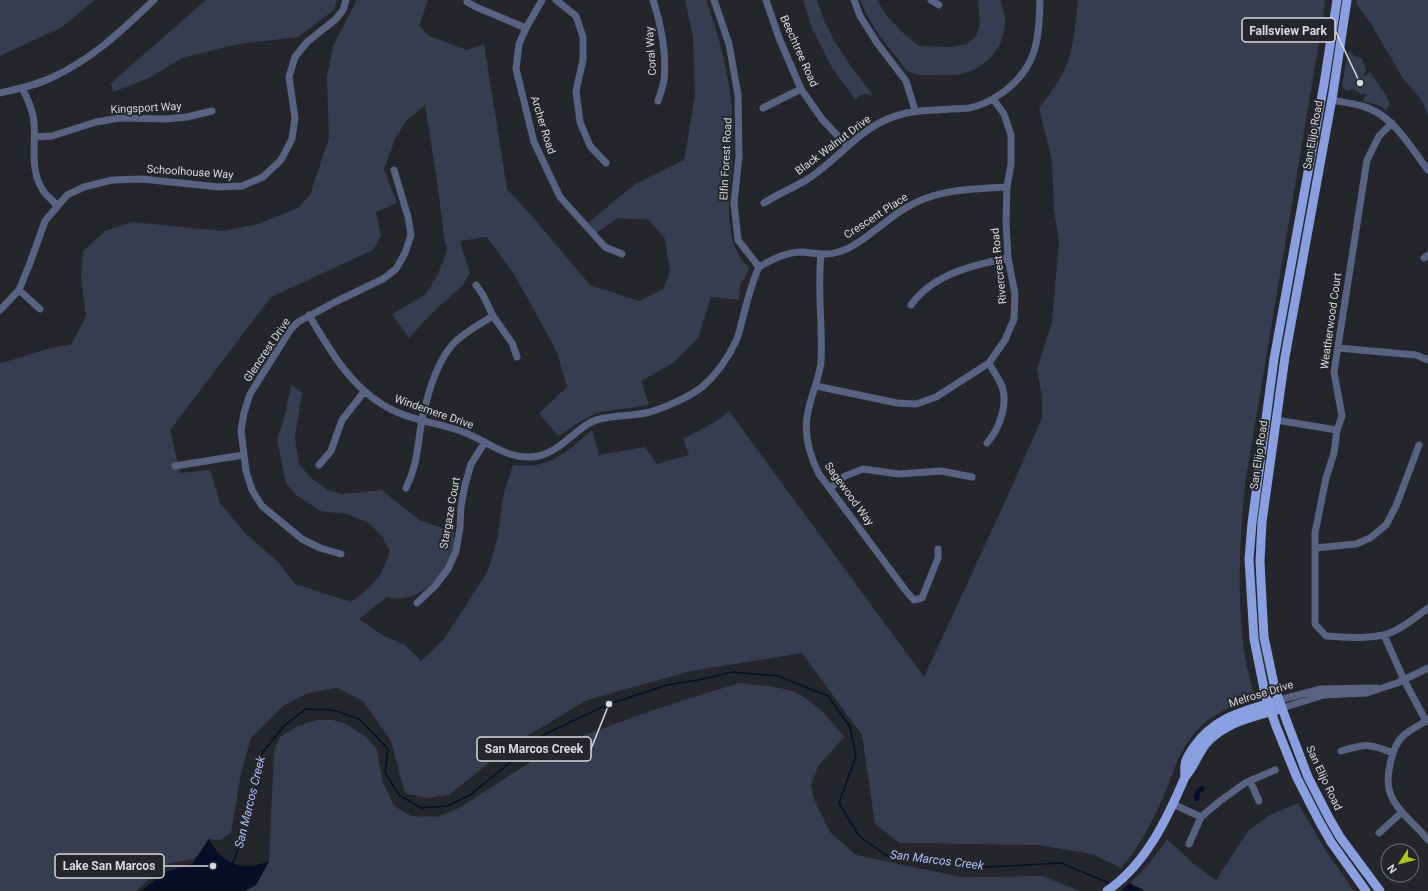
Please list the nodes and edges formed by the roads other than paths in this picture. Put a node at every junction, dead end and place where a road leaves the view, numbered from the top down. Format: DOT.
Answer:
graph roads {
  1 [pos="154,0"];
  2 [pos="346,0"];
  3 [pos="467,0"];
  4 [pos="542,0"];
  5 [pos="556,0"];
  6 [pos="653,0"];
  7 [pos="714,0"];
  8 [pos="766,0"];
  9 [pos="854,0"];
  10 [pos="931,0"];
  11 [pos="1040,0"];
  12 [pos="1336,0"];
  13 [pos="1347,0"];
  14 [pos="939,4"];
  15 [pos="526,28"];
  16 [pos="22,88"];
  17 [pos="801,89"];
  18 [pos="0,93"];
  19 [pos="993,99"];
  20 [pos="1332,100"];
  21 [pos="658,101"];
  22 [pos="763,108"];
  23 [pos="915,110"];
  24 [pos="212,111"];
  25 [pos="1392,123"];
  26 [pos="34,136"];
  27 [pos="847,146"];
  28 [pos="606,163"];
  29 [pos="394,170"];
  30 [pos="1428,170"];
  31 [pos="1007,187"];
  32 [pos="764,203"];
  33 [pos="57,205"];
  34 [pos="622,254"];
  35 [pos="821,255"];
  36 [pos="1008,258"];
  37 [pos="759,266"];
  38 [pos="476,285"];
  39 [pos="19,290"];
  40 [pos="911,305"];
  41 [pos="40,309"];
  42 [pos="0,310"];
  43 [pos="309,315"];
  44 [pos="493,316"];
  45 [pos="1338,348"];
  46 [pos="517,357"];
  47 [pos="1428,360"];
  48 [pos="988,364"];
  49 [pos="816,386"];
  50 [pos="364,392"];
  51 [pos="422,420"];
  52 [pos="1276,420"];
  53 [pos="1337,430"];
  54 [pos="485,442"];
  55 [pos="987,443"];
  56 [pos="1419,445"];
  57 [pos="243,455"];
  58 [pos="319,465"];
  59 [pos="175,466"];
  60 [pos="972,477"];
  61 [pos="406,488"];
  62 [pos="830,488"];
  63 [pos="1315,548"];
  64 [pos="938,549"];
  65 [pos="341,554"];
  66 [pos="417,603"];
  67 [pos="1428,608"];
  68 [pos="1384,635"];
  69 [pos="1428,668"];
  70 [pos="1404,680"];
  71 [pos="1380,688"];
  72 [pos="1280,704"];
  73 [pos="1270,707"];
  74 [pos="1427,721"];
  75 [pos="1341,751"];
  76 [pos="1393,753"];
  77 [pos="1275,770"];
  78 [pos="1250,781"];
  79 [pos="1259,801"];
  80 [pos="1173,804"];
  81 [pos="1402,812"];
  82 [pos="1202,816"];
  83 [pos="1379,833"];
  84 [pos="1428,840"];
  85 [pos="1189,844"];
  86 [pos="1107,891"];
  87 [pos="1366,891"];
  88 [pos="1380,891"];
  1 -- 16 [label="street"];
  2 -- 33 [label="street, Schoolhouse Way"];
  3 -- 15 [label="street"];
  4 -- 15 [label="street, Archer Road"];
  5 -- 28 [label="street"];
  6 -- 21 [label="street, Coral Way"];
  7 -- 37 [label="street, Elfin Forest Road"];
  8 -- 17 [label="street, Beechtree Road"];
  9 -- 23 [label="street"];
  10 -- 14 [label="street"];
  11 -- 19 [label="street, Black Walnut Drive"];
  12 -- 73 [label="main road, San Elijo Road"];
  13 -- 20 [label="main road, San Elijo Road"];
  15 -- 34 [label="street, Archer Road"];
  16 -- 18 [label="street"];
  16 -- 26 [label="street"];
  17 -- 22 [label="street"];
  17 -- 27 [label="street, Beechtree Road"];
  19 -- 23 [label="street, Black Walnut Drive"];
  19 -- 31 [label="street, Rivercrest Road"];
  20 -- 25 [label="street"];
  20 -- 52 [label="main road, San Elijo Road"];
  23 -- 27 [label="street, Black Walnut Drive"];
  24 -- 26 [label="street, Kingsport Way"];
  25 -- 30 [label="street"];
  25 -- 45 [label="street, Weatherwood Court"];
  26 -- 33 [label="street"];
  27 -- 32 [label="street, Black Walnut Drive"];
  29 -- 43 [label="street, Glencrest Drive"];
  31 -- 35 [label="street, Crescent Place"];
  31 -- 36 [label="street, Rivercrest Road"];
  33 -- 39 [label="street, Schoolhouse Way"];
  35 -- 37 [label="street, Crescent Place"];
  35 -- 49 [label="street, Sagewood Way"];
  36 -- 40 [label="street"];
  36 -- 48 [label="street, Rivercrest Road"];
  37 -- 54 [label="street, Windemere Drive"];
  38 -- 44 [label="street"];
  39 -- 41 [label="street"];
  39 -- 42 [label="street, Schoolhouse Way"];
  43 -- 50 [label="street, Windemere Drive"];
  43 -- 57 [label="street, Glencrest Drive"];
  44 -- 46 [label="street"];
  44 -- 51 [label="street"];
  45 -- 47 [label="street"];
  45 -- 53 [label="street, Weatherwood Court"];
  48 -- 49 [label="street, Rivercrest Road"];
  48 -- 55 [label="street"];
  49 -- 62 [label="street, Sagewood Way"];
  50 -- 51 [label="street, Windemere Drive"];
  50 -- 58 [label="street"];
  51 -- 54 [label="street, Windemere Drive"];
  51 -- 61 [label="street"];
  52 -- 53 [label="street"];
  52 -- 72 [label="main road, San Elijo Road"];
  53 -- 63 [label="street, Weatherwood Court"];
  54 -- 66 [label="street, Stargaze Court"];
  56 -- 63 [label="street"];
  57 -- 59 [label="street"];
  57 -- 65 [label="street, Glencrest Drive"];
  60 -- 62 [label="street"];
  62 -- 64 [label="street, Sagewood Way"];
  63 -- 68 [label="street, Weatherwood Court"];
  67 -- 68 [label="street"];
  68 -- 70 [label="street"];
  69 -- 70 [label="street"];
  70 -- 71 [label="street"];
  70 -- 74 [label="street"];
  71 -- 72 [label="street"];
  71 -- 72 [label="street, Melrose Drive"];
  72 -- 73 [label="main road, Melrose Drive"];
  72 -- 88 [label="main road, San Elijo Road"];
  73 -- 80 [label="main road, Melrose Drive"];
  73 -- 87 [label="main road, San Elijo Road"];
  74 -- 76 [label="street"];
  75 -- 76 [label="street"];
  76 -- 81 [label="street"];
  77 -- 78 [label="street"];
  78 -- 79 [label="street"];
  78 -- 82 [label="street"];
  80 -- 82 [label="street"];
  80 -- 86 [label="main road, Melrose Drive"];
  81 -- 83 [label="street"];
  81 -- 84 [label="street"];
  82 -- 85 [label="street"];
}
